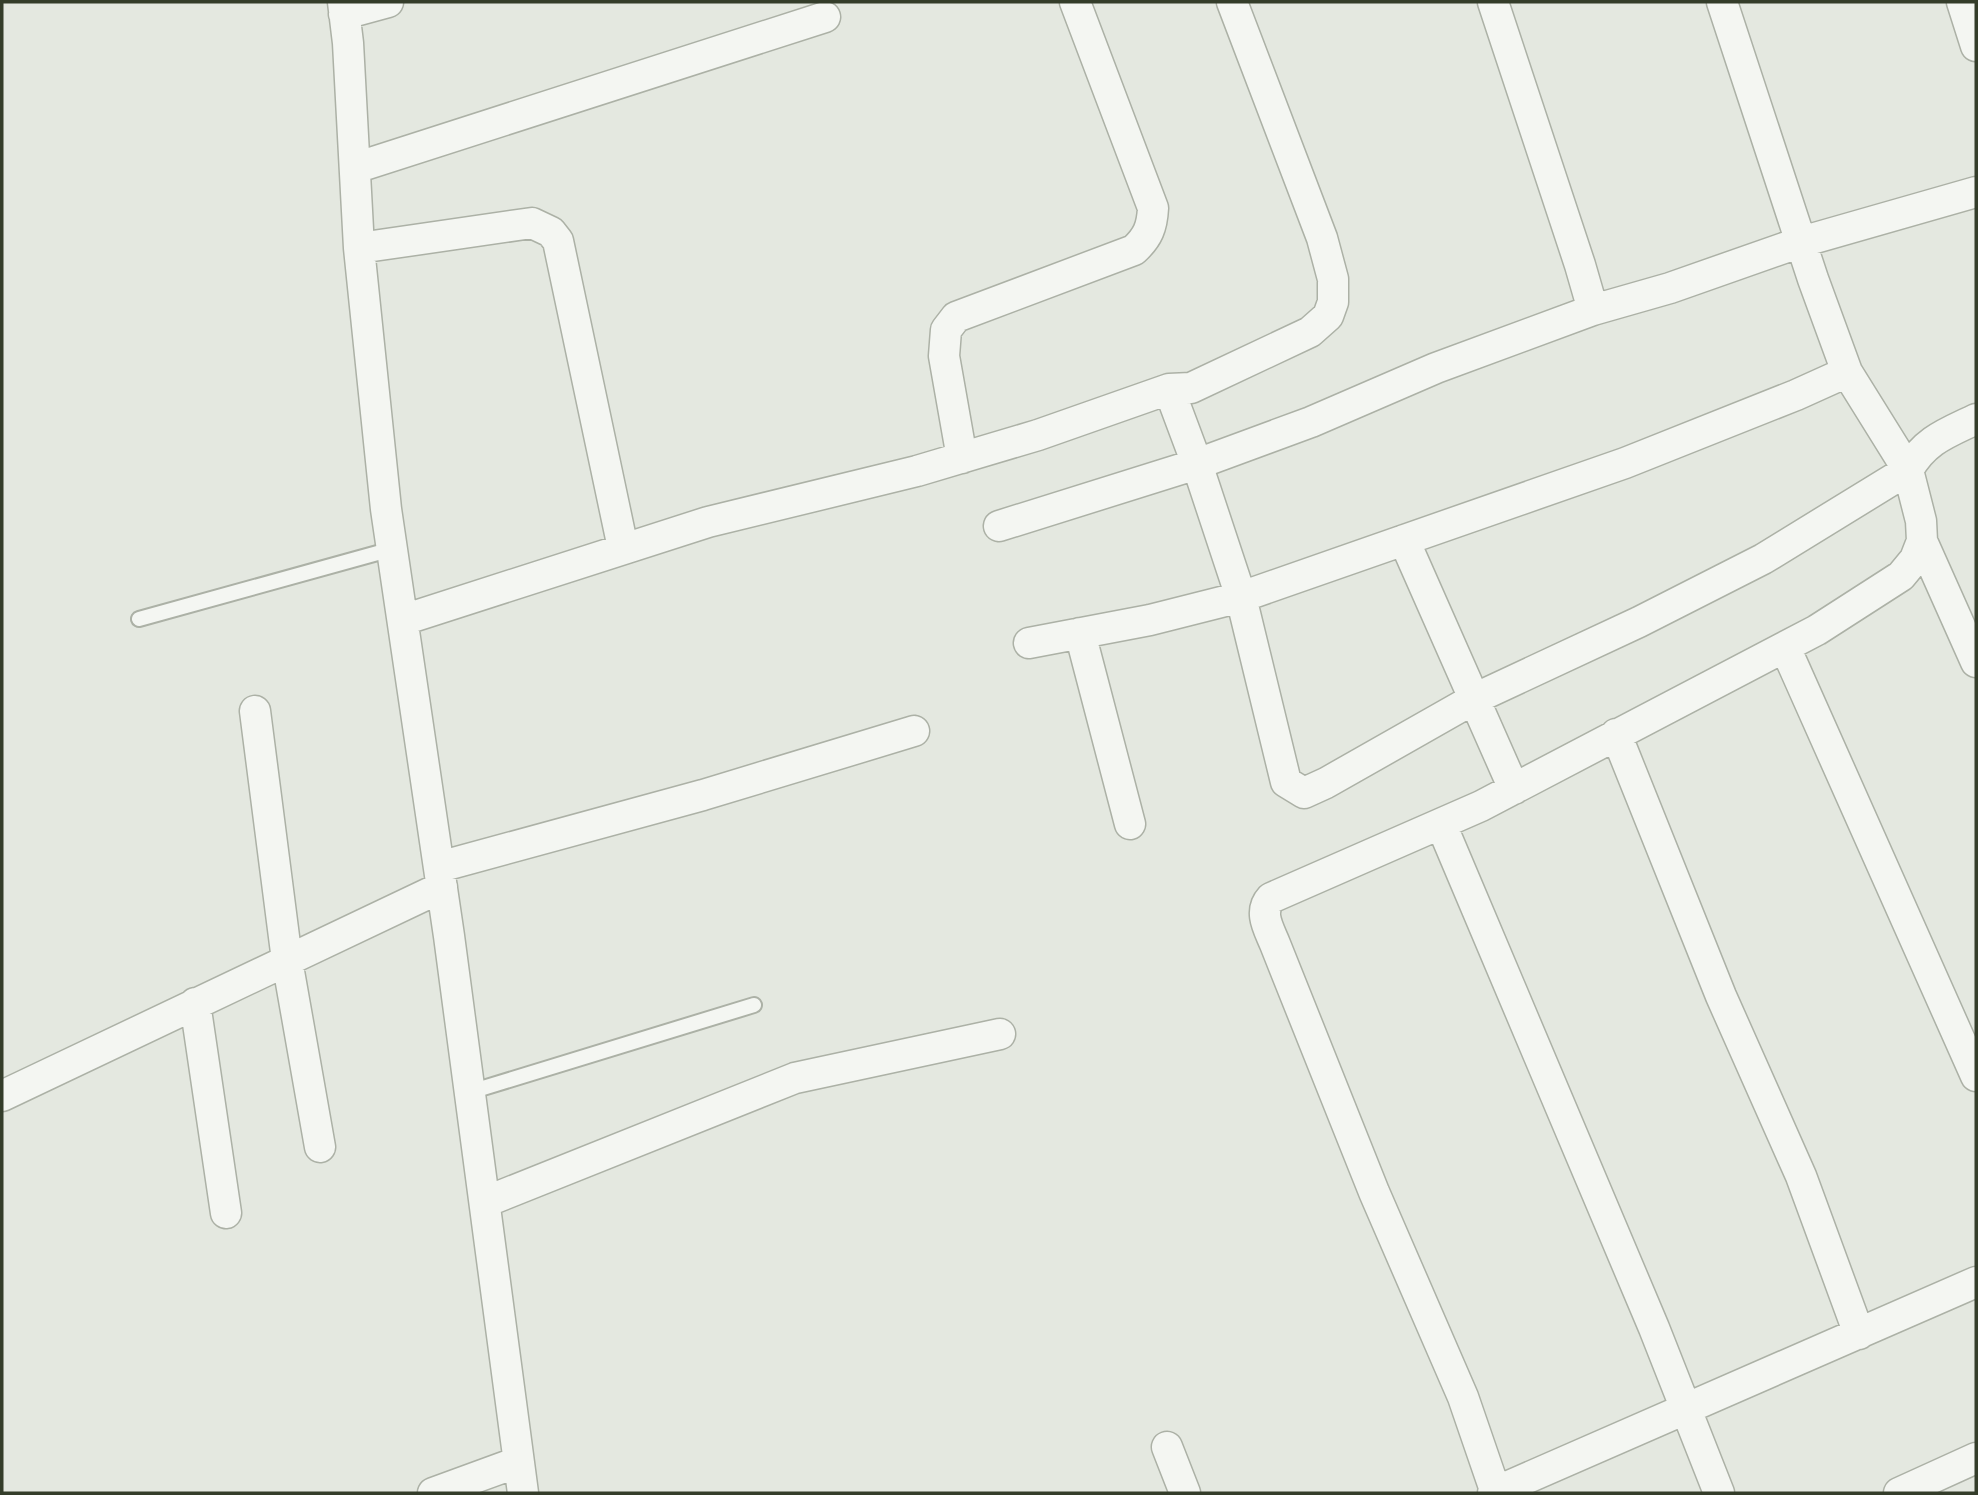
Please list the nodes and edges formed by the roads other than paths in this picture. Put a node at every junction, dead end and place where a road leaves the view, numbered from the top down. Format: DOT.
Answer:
graph roads {
  1 [pos="388,2"];
  2 [pos="1075,2"];
  3 [pos="1232,2"];
  4 [pos="1493,2"];
  5 [pos="1722,2"];
  6 [pos="1962,2"];
  7 [pos="343,8"];
  8 [pos="825,17"];
  9 [pos="1976,46"];
  10 [pos="355,167"];
  11 [pos="1976,192"];
  12 [pos="1801,242"];
  13 [pos="359,248"];
  14 [pos="1593,310"];
  15 [pos="1847,372"];
  16 [pos="1169,390"];
  17 [pos="1976,419"];
  18 [pos="962,458"];
  19 [pos="1197,464"];
  20 [pos="1908,470"];
  21 [pos="999,526"];
  22 [pos="1404,540"];
  23 [pos="1922,541"];
  24 [pos="623,548"];
  25 [pos="392,549"];
  26 [pos="1241,597"];
  27 [pos="139,619"];
  28 [pos="403,620"];
  29 [pos="1080,633"];
  30 [pos="1029,643"];
  31 [pos="1785,647"];
  32 [pos="1976,662"];
  33 [pos="1474,699"];
  34 [pos="255,711"];
  35 [pos="914,731"];
  36 [pos="1616,734"];
  37 [pos="1514,789"];
  38 [pos="1130,824"];
  39 [pos="1441,824"];
  40 [pos="440,877"];
  41 [pos="287,960"];
  42 [pos="195,1003"];
  43 [pos="754,1005"];
  44 [pos="1000,1034"];
  45 [pos="1976,1076"];
  46 [pos="470,1092"];
  47 [pos="2,1096"];
  48 [pos="320,1147"];
  49 [pos="485,1202"];
  50 [pos="226,1213"];
  51 [pos="1976,1282"];
  52 [pos="1859,1334"];
  53 [pos="1686,1410"];
  54 [pos="1167,1447"];
  55 [pos="1976,1458"];
  56 [pos="518,1462"];
  57 [pos="1915,1490"];
  58 [pos="433,1493"];
  59 [pos="523,1493"];
  60 [pos="1185,1493"];
  61 [pos="1494,1493"];
  62 [pos="1719,1493"];
  1 -- 7 [label="street"];
  2 -- 18 [label="street"];
  3 -- 16 [label="street"];
  4 -- 14 [label="street"];
  5 -- 12 [label="street"];
  6 -- 9 [label="street"];
  7 -- 10 [label="street"];
  8 -- 10 [label="street"];
  10 -- 13 [label="street"];
  11 -- 12 [label="street"];
  12 -- 14 [label="street"];
  12 -- 15 [label="street"];
  13 -- 24 [label="street"];
  13 -- 25 [label="street"];
  14 -- 19 [label="street"];
  15 -- 20 [label="street"];
  15 -- 22 [label="street"];
  16 -- 18 [label="street"];
  16 -- 19 [label="street"];
  17 -- 20 [label="street"];
  18 -- 24 [label="street"];
  19 -- 21 [label="street"];
  19 -- 26 [label="street"];
  20 -- 23 [label="street"];
  20 -- 33 [label="street"];
  22 -- 26 [label="street"];
  22 -- 33 [label="street"];
  23 -- 31 [label="street"];
  23 -- 32 [label="street"];
  24 -- 28 [label="street"];
  25 -- 27 [label="lane"];
  25 -- 28 [label="street"];
  26 -- 29 [label="street"];
  26 -- 33 [label="street"];
  28 -- 40 [label="street"];
  29 -- 30 [label="street"];
  29 -- 38 [label="street"];
  31 -- 36 [label="street"];
  31 -- 45 [label="street"];
  33 -- 37 [label="street"];
  34 -- 41 [label="street"];
  35 -- 40 [label="street"];
  36 -- 37 [label="street"];
  36 -- 52 [label="street"];
  37 -- 39 [label="street"];
  39 -- 53 [label="street"];
  39 -- 61 [label="street"];
  40 -- 41 [label="street"];
  40 -- 46 [label="street"];
  41 -- 42 [label="street"];
  41 -- 48 [label="street"];
  42 -- 47 [label="street"];
  42 -- 50 [label="street"];
  43 -- 46 [label="lane"];
  44 -- 49 [label="street"];
  46 -- 49 [label="street"];
  49 -- 56 [label="street"];
  51 -- 52 [label="street"];
  52 -- 53 [label="street"];
  53 -- 61 [label="street"];
  53 -- 62 [label="street"];
  54 -- 60 [label="street"];
  55 -- 57 [label="street"];
  56 -- 58 [label="street"];
  56 -- 59 [label="street"];
}
